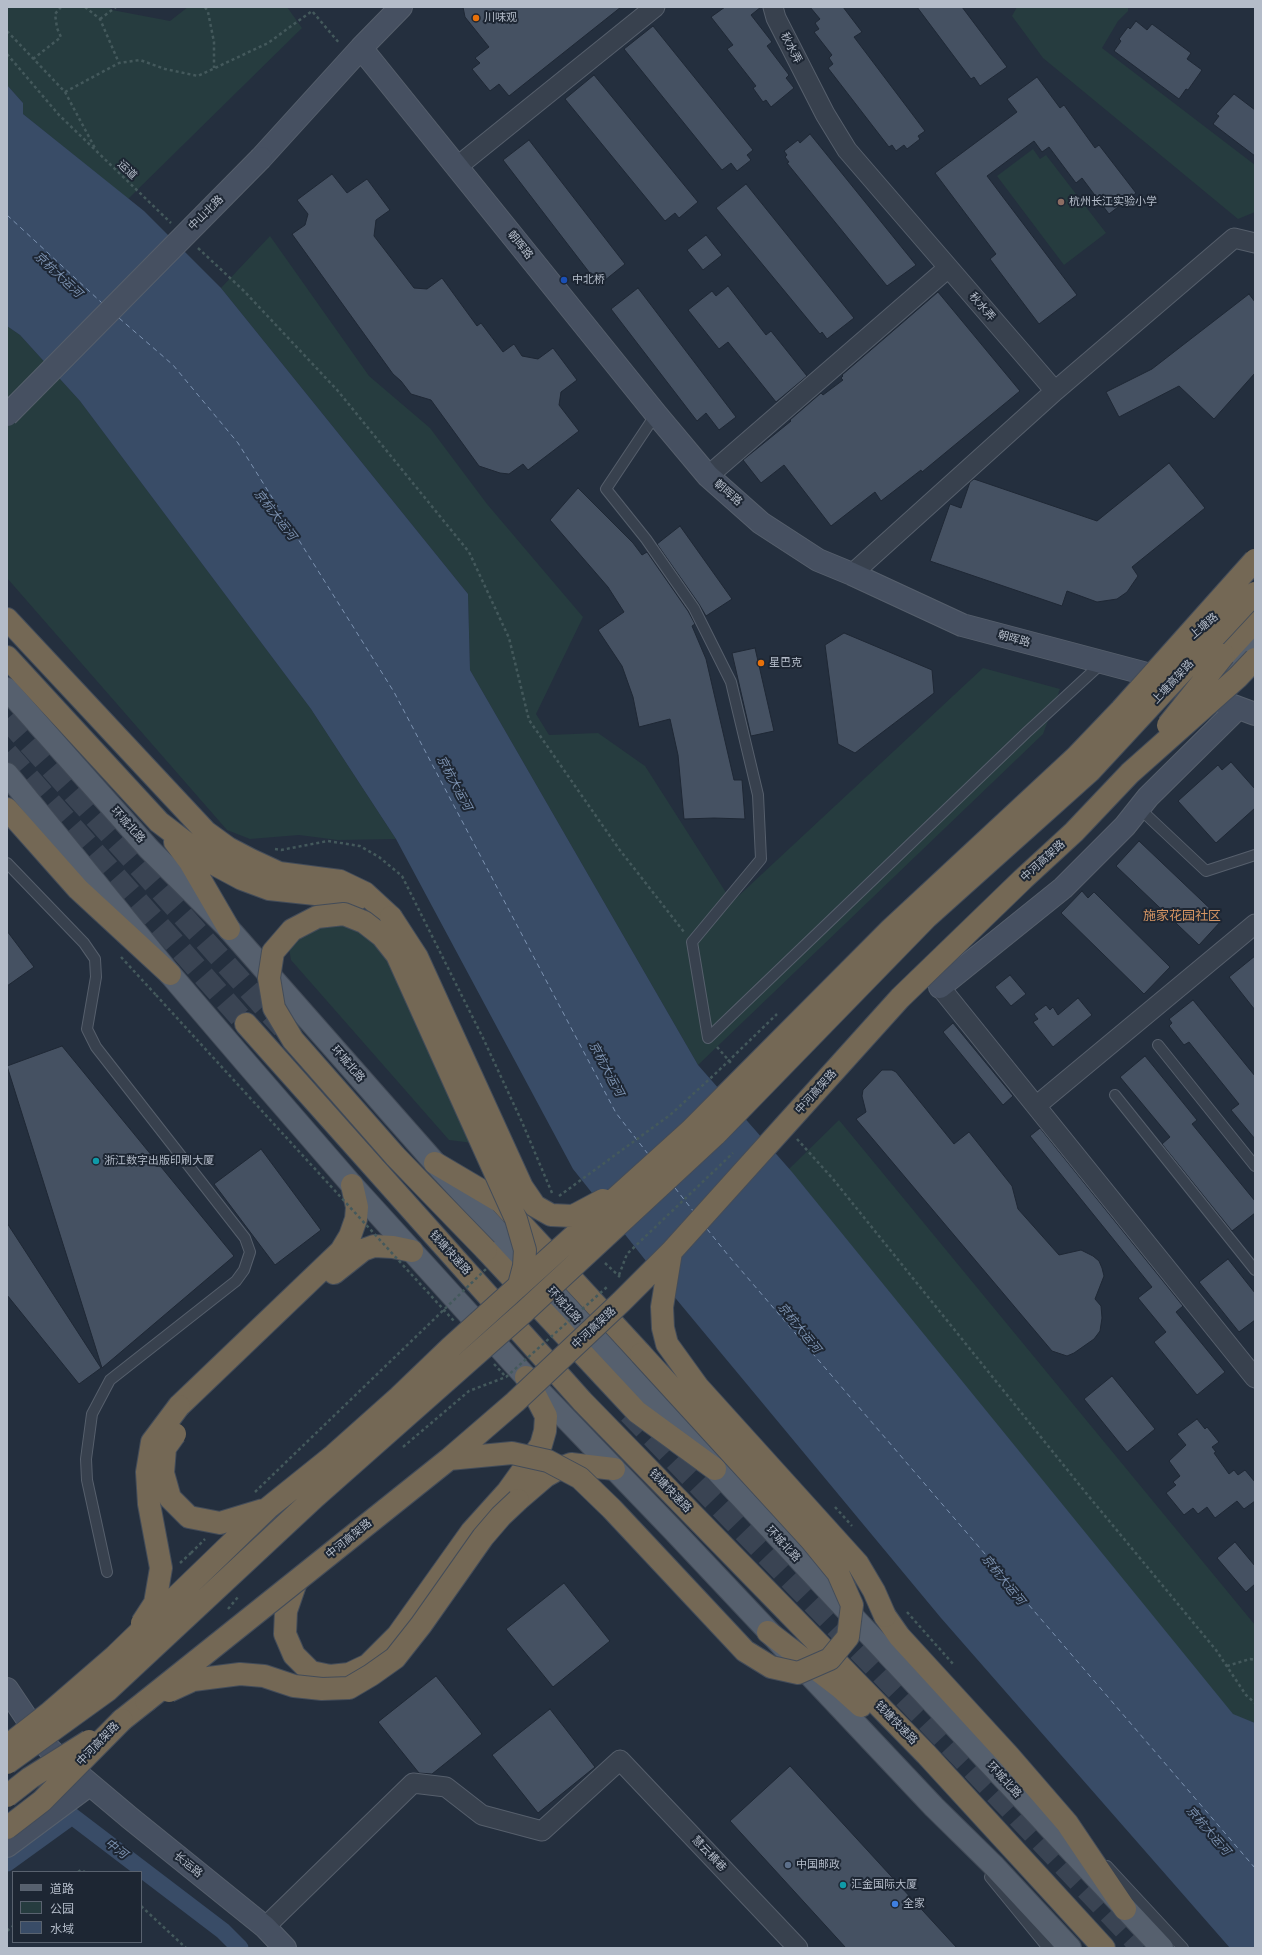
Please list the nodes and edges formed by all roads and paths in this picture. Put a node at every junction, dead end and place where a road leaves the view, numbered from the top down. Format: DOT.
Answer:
graph roads {
  1 [pos="61,7"];
  2 [pos="85,7"];
  3 [pos="116,7"];
  4 [pos="204,7"];
  5 [pos="401,7"];
  6 [pos="655,7"];
  7 [pos="773,7"];
  8 [pos="100,19"];
  9 [pos="7,32"];
  10 [pos="356,53"];
  11 [pos="7,54"];
  12 [pos="34,59"];
  13 [pos="119,63"];
  14 [pos="214,68"];
  15 [pos="65,92"];
  16 [pos="98,153"];
  17 [pos="458,166"];
  18 [pos="174,226"];
  19 [pos="1255,243"];
  20 [pos="197,248"];
  21 [pos="948,268"];
  22 [pos="1056,391"];
  23 [pos="656,414"];
  24 [pos="7,415"];
  25 [pos="708,476"];
  26 [pos="1255,560"];
  27 [pos="852,574"];
  28 [pos="1255,574"];
  29 [pos="1255,593"];
  30 [pos="7,619"];
  31 [pos="1255,621"];
  32 [pos="1255,643"];
  33 [pos="7,657"];
  34 [pos="1255,659"];
  35 [pos="1102,663"];
  36 [pos="1147,674"];
  37 [pos="7,690"];
  38 [pos="1205,696"];
  39 [pos="1246,711"];
  40 [pos="1090,771"];
  41 [pos="1130,773"];
  42 [pos="7,774"];
  43 [pos="1029,801"];
  44 [pos="1139,808"];
  45 [pos="7,809"];
  46 [pos="159,822"];
  47 [pos="267,848"];
  48 [pos="1255,855"];
  49 [pos="7,863"];
  50 [pos="391,917"];
  51 [pos="1255,924"];
  52 [pos="229,929"];
  53 [pos="692,942"];
  54 [pos="170,974"];
  55 [pos="940,987"];
  56 [pos="156,995"];
  57 [pos="781,1010"];
  58 [pos="246,1024"];
  59 [pos="483,1038"];
  60 [pos="708,1038"];
  61 [pos="1158,1045"];
  62 [pos="734,1068"];
  63 [pos="1115,1095"];
  64 [pos="1036,1106"];
  65 [pos="797,1138"];
  66 [pos="435,1163"];
  67 [pos="1255,1166"];
  68 [pos="639,1179"];
  69 [pos="352,1185"];
  70 [pos="554,1200"];
  71 [pos="412,1251"];
  72 [pos="671,1252"];
  73 [pos="628,1254"];
  74 [pos="487,1258"];
  75 [pos="1255,1270"];
  76 [pos="613,1281"];
  77 [pos="519,1285"];
  78 [pos="607,1286"];
  79 [pos="445,1310"];
  80 [pos="455,1322"];
  81 [pos="491,1360"];
  82 [pos="516,1377"];
  83 [pos="1255,1378"];
  84 [pos="183,1411"];
  85 [pos="402,1447"];
  86 [pos="449,1459"];
  87 [pos="614,1469"];
  88 [pos="714,1469"];
  89 [pos="513,1496"];
  90 [pos="261,1500"];
  91 [pos="208,1536"];
  92 [pos="191,1553"];
  93 [pos="107,1572"];
  94 [pos="296,1582"];
  95 [pos="768,1632"];
  96 [pos="132,1640"];
  97 [pos="1255,1660"];
  98 [pos="1227,1666"];
  99 [pos="108,1690"];
  100 [pos="10,1698"];
  101 [pos="146,1700"];
  102 [pos="1255,1703"];
  103 [pos="122,1720"];
  104 [pos="7,1746"];
  105 [pos="7,1763"];
  106 [pos="7,1778"];
  107 [pos="89,1785"];
  108 [pos="7,1796"];
  109 [pos="934,1807"];
  110 [pos="1066,1823"];
  111 [pos="7,1828"];
  112 [pos="7,1846"];
  113 [pos="1014,1849"];
  114 [pos="142,1907"];
  115 [pos="1125,1909"];
  116 [pos="265,1927"];
  117 [pos="186,1948"];
  118 [pos="284,1948"];
  119 [pos="798,1948"];
  120 [pos="1048,1948"];
  121 [pos="1070,1948"];
  122 [pos="1104,1948"];
  123 [pos="1162,1948"];
  124 [pos="1183,1948"];
  1 -- 12 [label="path"];
  2 -- 8 [label="path"];
  3 -- 8 [label="path"];
  4 -- 14 [label="path"];
  5 -- 10 [label="street, 中山北路"];
  6 -- 17 [label="street"];
  7 -- 21 [label="street, 秋水弄"];
  8 -- 13 [label="path"];
  9 -- 12 [label="path"];
  10 -- 14 [label="path"];
  10 -- 17 [label="street, 朝晖路"];
  10 -- 24 [label="street, 中山北路, bridge"];
  11 -- 16 [label="path, 运道"];
  12 -- 15 [label="path"];
  13 -- 14 [label="path"];
  13 -- 15 [label="path"];
  15 -- 16 [label="path"];
  16 -- 18 [label="path, 运道"];
  17 -- 23 [label="street, 朝晖路"];
  19 -- 22 [label="street"];
  20 -- 53 [label="path"];
  21 -- 22 [label="street, 秋水弄"];
  21 -- 25 [label="street"];
  22 -- 27 [label="street"];
  23 -- 25 [label="street, 朝晖路"];
  23 -- 53 [label="lane"];
  25 -- 27 [label="street, 朝晖路"];
  26 -- 43 [label="highway, bridge"];
  27 -- 35 [label="street, 朝晖路"];
  28 -- 36 [label="main road, 上塘路"];
  29 -- 40 [label="highway, 上塘高架路, bridge"];
  30 -- 50 [label="highway"];
  31 -- 41 [label="highway, 上塘高架路, bridge"];
  32 -- 38 [label="main road"];
  33 -- 46 [label="highway"];
  34 -- 41 [label="highway, bridge"];
  35 -- 36 [label="street, 朝晖路"];
  35 -- 60 [label="lane"];
  36 -- 38 [label="street, 朝晖路"];
  37 -- 52 [label="main road, 环城北路"];
  38 -- 39 [label="street, 朝晖路"];
  39 -- 44 [label="street"];
  40 -- 43 [label="highway, bridge"];
  40 -- 99 [label="highway, bridge"];
  41 -- 72 [label="highway, 中河高架路, bridge"];
  42 -- 54 [label="main road"];
  43 -- 68 [label="highway, bridge"];
  44 -- 48 [label="lane"];
  44 -- 55 [label="street"];
  45 -- 54 [label="highway"];
  46 -- 50 [label="highway"];
  46 -- 52 [label="highway"];
  47 -- 59 [label="path"];
  49 -- 93 [label="lane"];
  50 -- 68 [label="highway, bridge"];
  51 -- 64 [label="street"];
  52 -- 66 [label="main road, 环城北路"];
  53 -- 60 [label="lane"];
  54 -- 69 [label="main road"];
  55 -- 64 [label="street"];
  56 -- 79 [label="path, bridge"];
  57 -- 70 [label="path, bridge"];
  58 -- 113 [label="highway, 钱塘快速路"];
  60 -- 62 [label="path"];
  61 -- 67 [label="lane"];
  63 -- 75 [label="lane"];
  64 -- 83 [label="street"];
  65 -- 98 [label="path"];
  66 -- 86 [label="highway, bridge"];
  66 -- 88 [label="main road, 环城北路"];
  68 -- 77 [label="highway, bridge"];
  69 -- 71 [label="main road"];
  69 -- 84 [label="highway"];
  71 -- 82 [label="main road"];
  71 -- 84 [label="highway"];
  72 -- 86 [label="highway, 中河高架路, bridge"];
  72 -- 110 [label="highway, bridge"];
  73 -- 76 [label="path, bridge"];
  74 -- 77 [label="highway, bridge"];
  74 -- 79 [label="path, bridge"];
  74 -- 88 [label="highway"];
  77 -- 90 [label="highway, bridge"];
  78 -- 82 [label="path, bridge"];
  79 -- 80 [label="path, bridge"];
  79 -- 90 [label="path, bridge"];
  81 -- 82 [label="path, bridge"];
  82 -- 85 [label="path, bridge"];
  82 -- 87 [label="main road"];
  82 -- 89 [label="highway"];
  84 -- 90 [label="highway, bridge"];
  84 -- 96 [label="highway, bridge"];
  86 -- 94 [label="highway, 中河高架路, bridge"];
  87 -- 89 [label="highway"];
  87 -- 95 [label="main road"];
  88 -- 115 [label="main road, 环城北路"];
  89 -- 94 [label="highway"];
  89 -- 101 [label="highway, bridge"];
  90 -- 96 [label="highway, bridge"];
  91 -- 92 [label="path, bridge"];
  94 -- 101 [label="highway, 中河高架路, bridge"];
  95 -- 109 [label="main road"];
  95 -- 113 [label="highway"];
  96 -- 104 [label="highway, bridge"];
  97 -- 98 [label="path"];
  98 -- 102 [label="path"];
  99 -- 105 [label="highway, bridge"];
  99 -- 106 [label="highway, bridge"];
  100 -- 107 [label="street, 长运路"];
  101 -- 103 [label="highway, 中河高架路"];
  103 -- 108 [label="highway, bridge"];
  103 -- 111 [label="highway, 中河高架路, bridge"];
  107 -- 112 [label="street"];
  107 -- 116 [label="street, 长运路"];
  109 -- 120 [label="lane"];
  109 -- 121 [label="main road"];
  110 -- 115 [label="highway"];
  110 -- 124 [label="lane"];
  113 -- 122 [label="highway, 钱塘快速路"];
  114 -- 117 [label="path"];
  115 -- 123 [label="main road, 环城北路"];
  116 -- 118 [label="street, 长运路"];
  116 -- 119 [label="street, 慧云横巷"];
}
